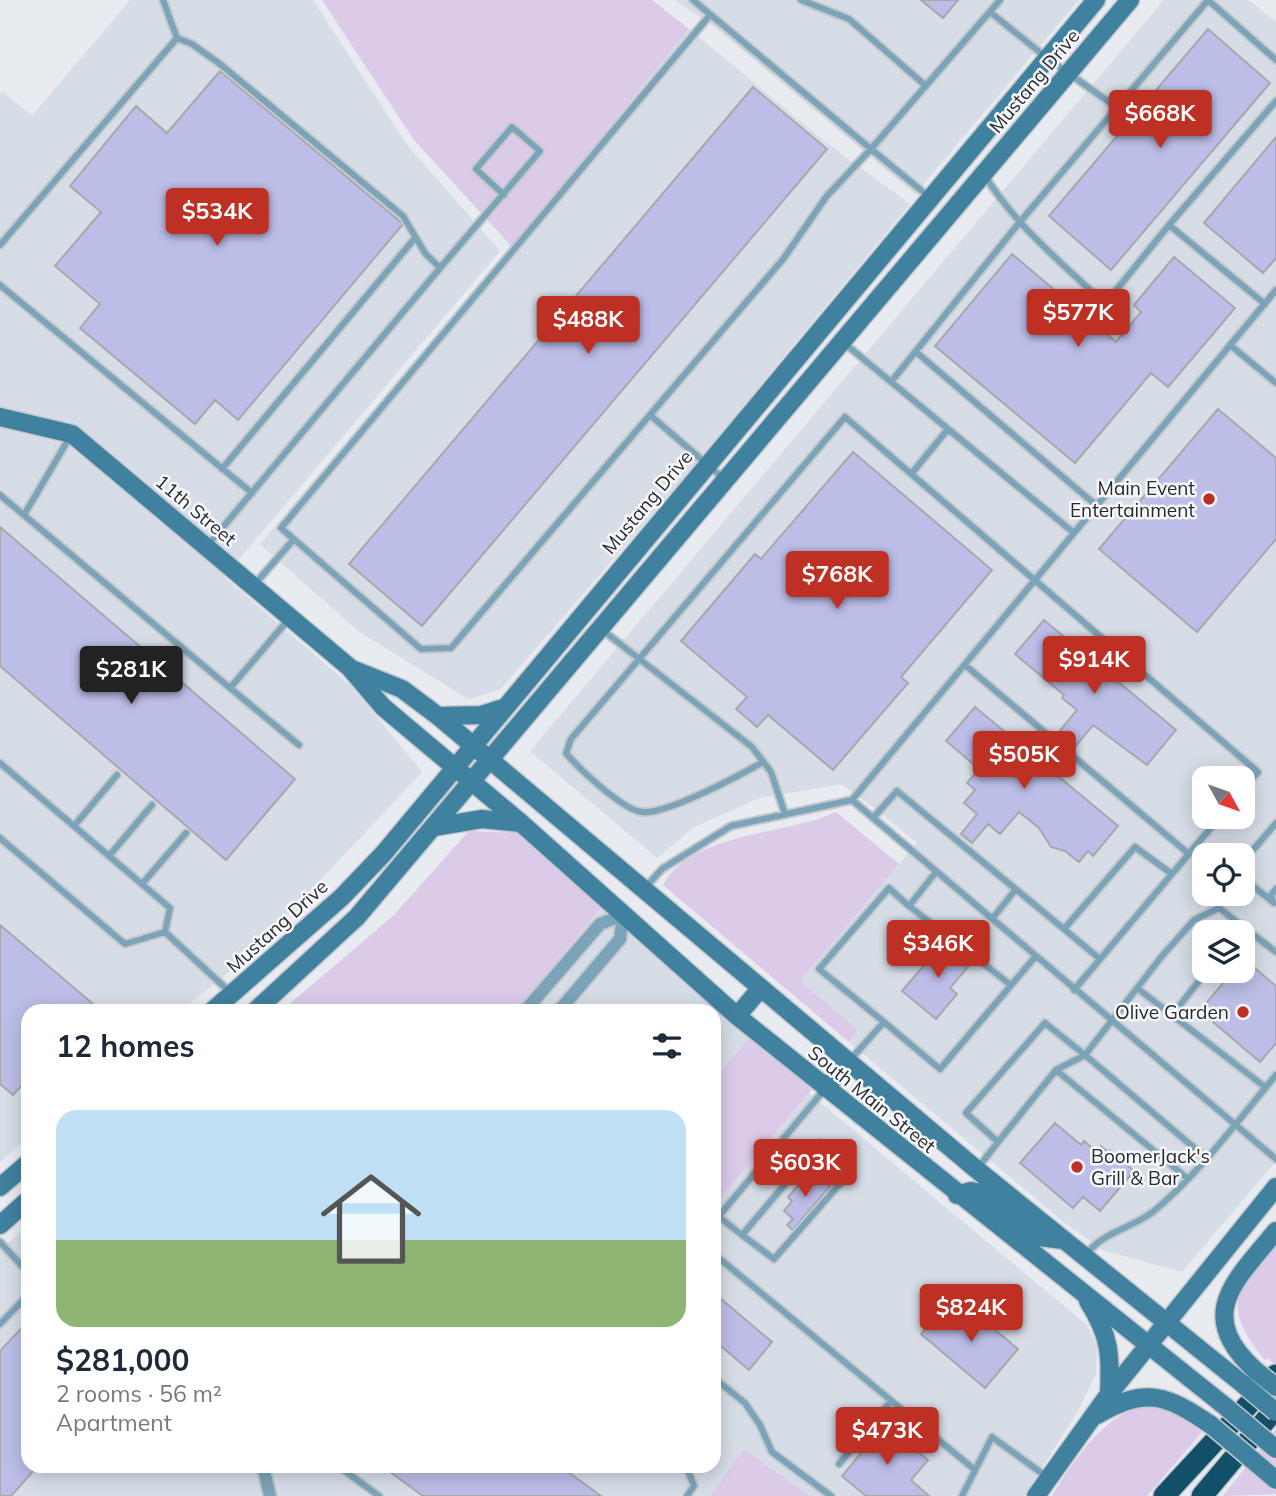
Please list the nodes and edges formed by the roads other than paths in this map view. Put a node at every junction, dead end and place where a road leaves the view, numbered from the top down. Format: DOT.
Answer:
graph roads {
  1 [pos="163,0"];
  2 [pos="693,0"];
  3 [pos="801,0"];
  4 [pos="1000,0"];
  5 [pos="1096,0"];
  6 [pos="1130,0"];
  7 [pos="989,12"];
  8 [pos="710,15"];
  9 [pos="177,38"];
  10 [pos="1047,58"];
  11 [pos="1276,60"];
  12 [pos="1068,74"];
  13 [pos="926,86"];
  14 [pos="1276,101"];
  15 [pos="1116,107"];
  16 [pos="871,149"];
  17 [pos="984,174"];
  18 [pos="503,195"];
  19 [pos="930,198"];
  20 [pos="1019,223"];
  21 [pos="1169,225"];
  22 [pos="415,239"];
  23 [pos="0,244"];
  24 [pos="440,268"];
  25 [pos="0,285"];
  26 [pos="1276,290"];
  27 [pos="1265,304"];
  28 [pos="822,326"];
  29 [pos="842,342"];
  30 [pos="1230,345"];
  31 [pos="916,352"];
  32 [pos="891,382"];
  33 [pos="1276,383"];
  34 [pos="650,415"];
  35 [pos="0,417"];
  36 [pos="948,429"];
  37 [pos="72,433"];
  38 [pos="707,464"];
  39 [pos="222,469"];
  40 [pos="912,473"];
  41 [pos="726,481"];
  42 [pos="252,494"];
  43 [pos="0,495"];
  44 [pos="1097,506"];
  45 [pos="24,515"];
  46 [pos="1074,533"];
  47 [pos="294,540"];
  48 [pos="207,547"];
  49 [pos="1035,579"];
  50 [pos="253,587"];
  51 [pos="290,618"];
  52 [pos="601,629"];
  53 [pos="639,659"];
  54 [pos="965,664"];
  55 [pos="349,667"];
  56 [pos="230,688"];
  57 [pos="502,708"];
  58 [pos="438,716"];
  59 [pos="299,745"];
  60 [pos="472,745"];
  61 [pos="491,760"];
  62 [pos="763,762"];
  63 [pos="0,763"];
  64 [pos="1251,766"];
  65 [pos="454,767"];
  66 [pos="117,775"];
  67 [pos="472,782"];
  68 [pos="852,800"];
  69 [pos="152,805"];
  70 [pos="785,814"];
  71 [pos="873,818"];
  72 [pos="521,823"];
  73 [pos="1276,823"];
  74 [pos="74,826"];
  75 [pos="434,828"];
  76 [pos="1209,830"];
  77 [pos="186,833"];
  78 [pos="0,838"];
  79 [pos="1255,848"];
  80 [pos="1189,854"];
  81 [pos="109,856"];
  82 [pos="936,872"];
  83 [pos="1172,874"];
  84 [pos="142,884"];
  85 [pos="1255,888"];
  86 [pos="1016,889"];
  87 [pos="1276,889"];
  88 [pos="643,890"];
  89 [pos="1275,905"];
  90 [pos="909,906"];
  91 [pos="623,915"];
  92 [pos="992,919"];
  93 [pos="1194,920"];
  94 [pos="1236,920"];
  95 [pos="1192,922"];
  96 [pos="1064,929"];
  97 [pos="165,932"];
  98 [pos="1255,935"];
  99 [pos="1276,952"];
  100 [pos="1035,957"];
  101 [pos="1100,959"];
  102 [pos="1197,983"];
  103 [pos="1011,985"];
  104 [pos="1137,988"];
  105 [pos="760,989"];
  106 [pos="1074,990"];
  107 [pos="232,994"];
  108 [pos="220,1004"];
  109 [pos="263,1004"];
  110 [pos="531,1004"];
  111 [pos="565,1004"];
  112 [pos="1172,1015"];
  113 [pos="737,1016"];
  114 [pos="1112,1021"];
  115 [pos="884,1022"];
  116 [pos="1085,1055"];
  117 [pos="849,1062"];
  118 [pos="1056,1070"];
  119 [pos="1276,1074"];
  120 [pos="1265,1087"];
  121 [pos="825,1088"];
  122 [pos="1233,1125"];
  123 [pos="998,1142"];
  124 [pos="820,1143"];
  125 [pos="1205,1157"];
  126 [pos="1276,1159"];
  127 [pos="21,1169"];
  128 [pos="852,1170"];
  129 [pos="976,1170"];
  130 [pos="1187,1178"];
  131 [pos="0,1187"];
  132 [pos="1276,1187"];
  133 [pos="957,1195"];
  134 [pos="21,1206"];
  135 [pos="721,1213"];
  136 [pos="721,1222"];
  137 [pos="0,1225"];
  138 [pos="1276,1231"];
  139 [pos="742,1235"];
  140 [pos="1063,1240"];
  141 [pos="0,1242"];
  142 [pos="1085,1257"];
  143 [pos="721,1260"];
  144 [pos="21,1265"];
  145 [pos="1082,1292"];
  146 [pos="21,1302"];
  147 [pos="1167,1322"];
  148 [pos="0,1324"];
  149 [pos="1149,1343"];
  150 [pos="1266,1373"];
  151 [pos="721,1384"];
  152 [pos="1276,1387"];
  153 [pos="1109,1394"];
  154 [pos="891,1401"];
  155 [pos="1276,1410"];
  156 [pos="1087,1421"];
  157 [pos="1276,1449"];
  158 [pos="839,1464"];
  159 [pos="975,1470"];
  160 [pos="264,1473"];
  161 [pos="348,1473"];
  162 [pos="689,1473"];
  163 [pos="1047,1477"];
  164 [pos="1276,1480"];
  165 [pos="270,1496"];
  166 [pos="379,1496"];
  167 [pos="687,1496"];
  168 [pos="831,1496"];
  169 [pos="962,1496"];
  170 [pos="1036,1496"];
  171 [pos="1164,1496"];
  172 [pos="1202,1496"];
  1 -- 9 [label="lane"];
  2 -- 8 [label="lane"];
  3 -- 13 [label="lane"];
  4 -- 7 [label="lane"];
  5 -- 10 [label="main road, Mustang Drive"];
  6 -- 12 [label="main road, Mustang Drive"];
  7 -- 10 [label="lane"];
  7 -- 13 [label="lane"];
  8 -- 16 [label="lane"];
  8 -- 47 [label="lane"];
  9 -- 22 [label="lane"];
  9 -- 23 [label="lane"];
  10 -- 12 [label="lane"];
  10 -- 19 [label="main road, Mustang Drive"];
  11 -- 15 [label="lane"];
  12 -- 15 [label="lane"];
  12 -- 17 [label="main road, Mustang Drive"];
  13 -- 16 [label="lane"];
  14 -- 21 [label="lane"];
  15 -- 20 [label="lane"];
  16 -- 19 [label="lane"];
  16 -- 34 [label="lane"];
  17 -- 20 [label="lane"];
  17 -- 29 [label="main road, Mustang Drive"];
  18 -- 18 [label="lane"];
  18 -- 24 [label="lane"];
  19 -- 28 [label="main road, Mustang Drive"];
  20 -- 21 [label="lane"];
  20 -- 31 [label="lane"];
  21 -- 27 [label="lane"];
  22 -- 24 [label="lane"];
  22 -- 39 [label="lane"];
  24 -- 42 [label="lane"];
  25 -- 39 [label="lane"];
  26 -- 27 [label="lane"];
  27 -- 30 [label="lane"];
  28 -- 29 [label="main road"];
  28 -- 38 [label="main road, Mustang Drive"];
  29 -- 32 [label="lane"];
  29 -- 41 [label="main road, Mustang Drive"];
  30 -- 33 [label="lane"];
  30 -- 44 [label="lane"];
  31 -- 32 [label="lane"];
  31 -- 44 [label="lane"];
  32 -- 36 [label="lane"];
  34 -- 38 [label="lane"];
  34 -- 47 [label="lane"];
  35 -- 37 [label="main road, 11th Street"];
  36 -- 40 [label="lane"];
  36 -- 46 [label="lane"];
  37 -- 45 [label="lane"];
  37 -- 48 [label="main road, 11th Street"];
  38 -- 41 [label="lane"];
  38 -- 57 [label="main road, Mustang Drive"];
  39 -- 42 [label="lane"];
  40 -- 49 [label="lane"];
  40 -- 53 [label="lane"];
  41 -- 52 [label="main road, Mustang Drive"];
  42 -- 48 [label="lane"];
  43 -- 45 [label="lane"];
  44 -- 46 [label="lane"];
  45 -- 56 [label="lane"];
  46 -- 49 [label="lane"];
  47 -- 50 [label="lane"];
  48 -- 50 [label="main road, 11th Street"];
  49 -- 54 [label="lane"];
  49 -- 64 [label="lane"];
  50 -- 51 [label="main road, 11th Street"];
  51 -- 55 [label="main road, 11th Street"];
  51 -- 56 [label="lane"];
  52 -- 53 [label="lane"];
  52 -- 61 [label="main road, Mustang Drive"];
  53 -- 62 [label="lane"];
  53 -- 62 [label="lane"];
  54 -- 68 [label="lane"];
  54 -- 80 [label="lane"];
  55 -- 58 [label="main road, 11th Street"];
  55 -- 65 [label="main road, 11th Street"];
  56 -- 59 [label="lane"];
  57 -- 58 [label="main road"];
  57 -- 60 [label="main road, Mustang Drive"];
  58 -- 60 [label="main road, 11th Street"];
  60 -- 61 [label="main road, South Main Street"];
  60 -- 65 [label="main road, Mustang Drive"];
  61 -- 67 [label="main road, Mustang Drive"];
  61 -- 88 [label="main road, South Main Street"];
  62 -- 70 [label="lane"];
  63 -- 74 [label="lane"];
  65 -- 67 [label="main road, South Main Street"];
  65 -- 107 [label="main road, Mustang Drive"];
  66 -- 74 [label="lane"];
  67 -- 72 [label="main road, South Main Street"];
  67 -- 75 [label="main road, Mustang Drive"];
  68 -- 70 [label="lane"];
  68 -- 71 [label="lane"];
  69 -- 81 [label="lane"];
  70 -- 88 [label="lane"];
  71 -- 82 [label="lane"];
  71 -- 86 [label="lane"];
  72 -- 75 [label="main road"];
  72 -- 91 [label="main road, South Main Street"];
  73 -- 79 [label="lane"];
  74 -- 81 [label="lane"];
  75 -- 109 [label="main road, Mustang Drive"];
  76 -- 80 [label="lane"];
  77 -- 84 [label="lane"];
  78 -- 97 [label="lane"];
  80 -- 83 [label="lane"];
  81 -- 84 [label="lane"];
  82 -- 90 [label="lane"];
  82 -- 92 [label="lane"];
  83 -- 96 [label="lane"];
  83 -- 101 [label="lane"];
  84 -- 97 [label="lane"];
  85 -- 89 [label="lane"];
  86 -- 92 [label="lane"];
  86 -- 96 [label="lane"];
  87 -- 89 [label="lane"];
  88 -- 91 [label="main road"];
  88 -- 105 [label="main road, South Main Street"];
  90 -- 103 [label="lane"];
  90 -- 115 [label="lane"];
  91 -- 110 [label="street"];
  91 -- 111 [label="street"];
  91 -- 113 [label="main road, South Main Street"];
  92 -- 100 [label="lane"];
  93 -- 94 [label="lane"];
  95 -- 104 [label="lane"];
  96 -- 101 [label="lane"];
  97 -- 107 [label="lane"];
  98 -- 99 [label="lane"];
  100 -- 103 [label="lane"];
  100 -- 106 [label="lane"];
  101 -- 106 [label="lane"];
  102 -- 112 [label="lane"];
  103 -- 115 [label="lane"];
  104 -- 112 [label="lane"];
  104 -- 114 [label="lane"];
  105 -- 113 [label="main road"];
  105 -- 117 [label="main road, South Main Street"];
  106 -- 114 [label="lane"];
  107 -- 108 [label="main road, Mustang Drive"];
  112 -- 120 [label="lane"];
  113 -- 121 [label="main road, South Main Street"];
  114 -- 116 [label="lane"];
  114 -- 122 [label="lane"];
  115 -- 117 [label="lane"];
  116 -- 118 [label="lane"];
  116 -- 123 [label="lane"];
  116 -- 125 [label="lane"];
  117 -- 121 [label="main road"];
  117 -- 129 [label="main road, South Main Street"];
  118 -- 123 [label="lane"];
  118 -- 130 [label="lane"];
  119 -- 120 [label="lane"];
  120 -- 122 [label="lane"];
  121 -- 133 [label="main road, South Main Street"];
  121 -- 135 [label="lane"];
  122 -- 125 [label="lane"];
  122 -- 126 [label="lane"];
  123 -- 129 [label="lane"];
  124 -- 139 [label="lane"];
  125 -- 130 [label="lane"];
  127 -- 131 [label="main road"];
  128 -- 139 [label="lane"];
  129 -- 140 [label="main road, South Main Street"];
  130 -- 142 [label="lane"];
  132 -- 147 [label="main road"];
  133 -- 140 [label="main road"];
  133 -- 145 [label="main road, South Main Street"];
  134 -- 137 [label="main road"];
  136 -- 139 [label="lane"];
  138 -- 150 [label="main road"];
  140 -- 142 [label="main road, South Main Street"];
  141 -- 144 [label="lane"];
  142 -- 147 [label="main road, South Main Street"];
  143 -- 154 [label="lane"];
  145 -- 149 [label="main road, South Main Street"];
  145 -- 153 [label="main road"];
  146 -- 148 [label="lane"];
  147 -- 149 [label="main road"];
  147 -- 155 [label="main road, South Main Street, bridge"];
  149 -- 153 [label="main road"];
  149 -- 157 [label="main road, South Main Street, bridge"];
  150 -- 152 [label="main road, bridge"];
  150 -- 171 [label="highway"];
  151 -- 168 [label="lane"];
  153 -- 156 [label="main road"];
  154 -- 158 [label="lane"];
  154 -- 159 [label="lane"];
  155 -- 172 [label="highway"];
  156 -- 163 [label="main road"];
  156 -- 164 [label="main road, bridge"];
  159 -- 163 [label="lane"];
  159 -- 169 [label="lane"];
  160 -- 165 [label="street"];
  161 -- 166 [label="lane"];
  162 -- 167 [label="lane"];
  163 -- 170 [label="main road"];
}
